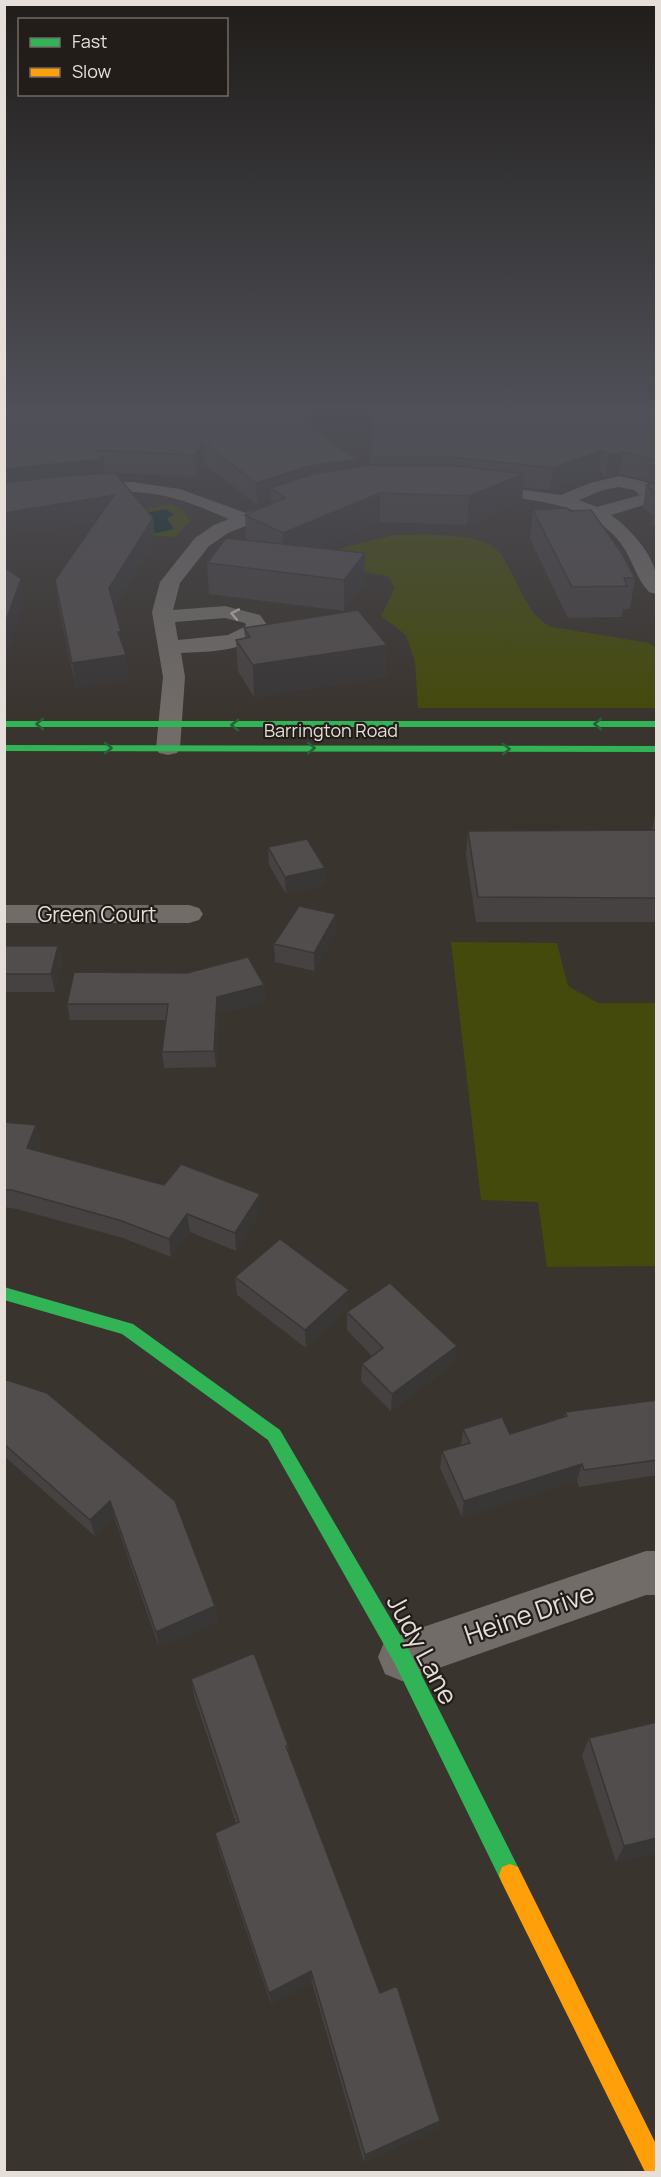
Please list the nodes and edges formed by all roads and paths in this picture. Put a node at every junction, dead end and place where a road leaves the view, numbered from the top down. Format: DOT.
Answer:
graph roads {
  1 [pos="228,513"];
  2 [pos="259,513"];
  3 [pos="592,513"];
  4 [pos="600,513"];
  5 [pos="595,514"];
  6 [pos="243,518"];
  7 [pos="653,577"];
  8 [pos="163,617"];
  9 [pos="168,647"];
  10 [pos="4,724"];
  11 [pos="657,724"];
  12 [pos="171,725"];
  13 [pos="4,748"];
  14 [pos="168,748"];
  15 [pos="657,749"];
  16 [pos="4,914"];
  17 [pos="189,914"];
  18 [pos="4,1293"];
  19 [pos="657,1573"];
  20 [pos="402,1657"];
  21 [pos="657,2169"];
  1 -- 6 [label="street"];
  2 -- 6 [label="street"];
  3 -- 5 [label="street"];
  4 -- 5 [label="street"];
  5 -- 7 [label="street"];
  6 -- 8 [label="street"];
  8 -- 9 [label="street"];
  9 -- 8 [label="street, one-way"];
  9 -- 12 [label="street"];
  12 -- 10 [label="main road, Barrington Road, one-way"];
  11 -- 12 [label="main road, Barrington Road, one-way"];
  12 -- 14 [label="street"];
  13 -- 14 [label="main road, Barrington Road, one-way"];
  14 -- 15 [label="main road, Barrington Road, one-way"];
  16 -- 17 [label="street, Green Court"];
  18 -- 20 [label="main road, Judy Lane"];
  19 -- 20 [label="street, Heine Drive"];
  20 -- 21 [label="main road, Judy Lane"];
}
